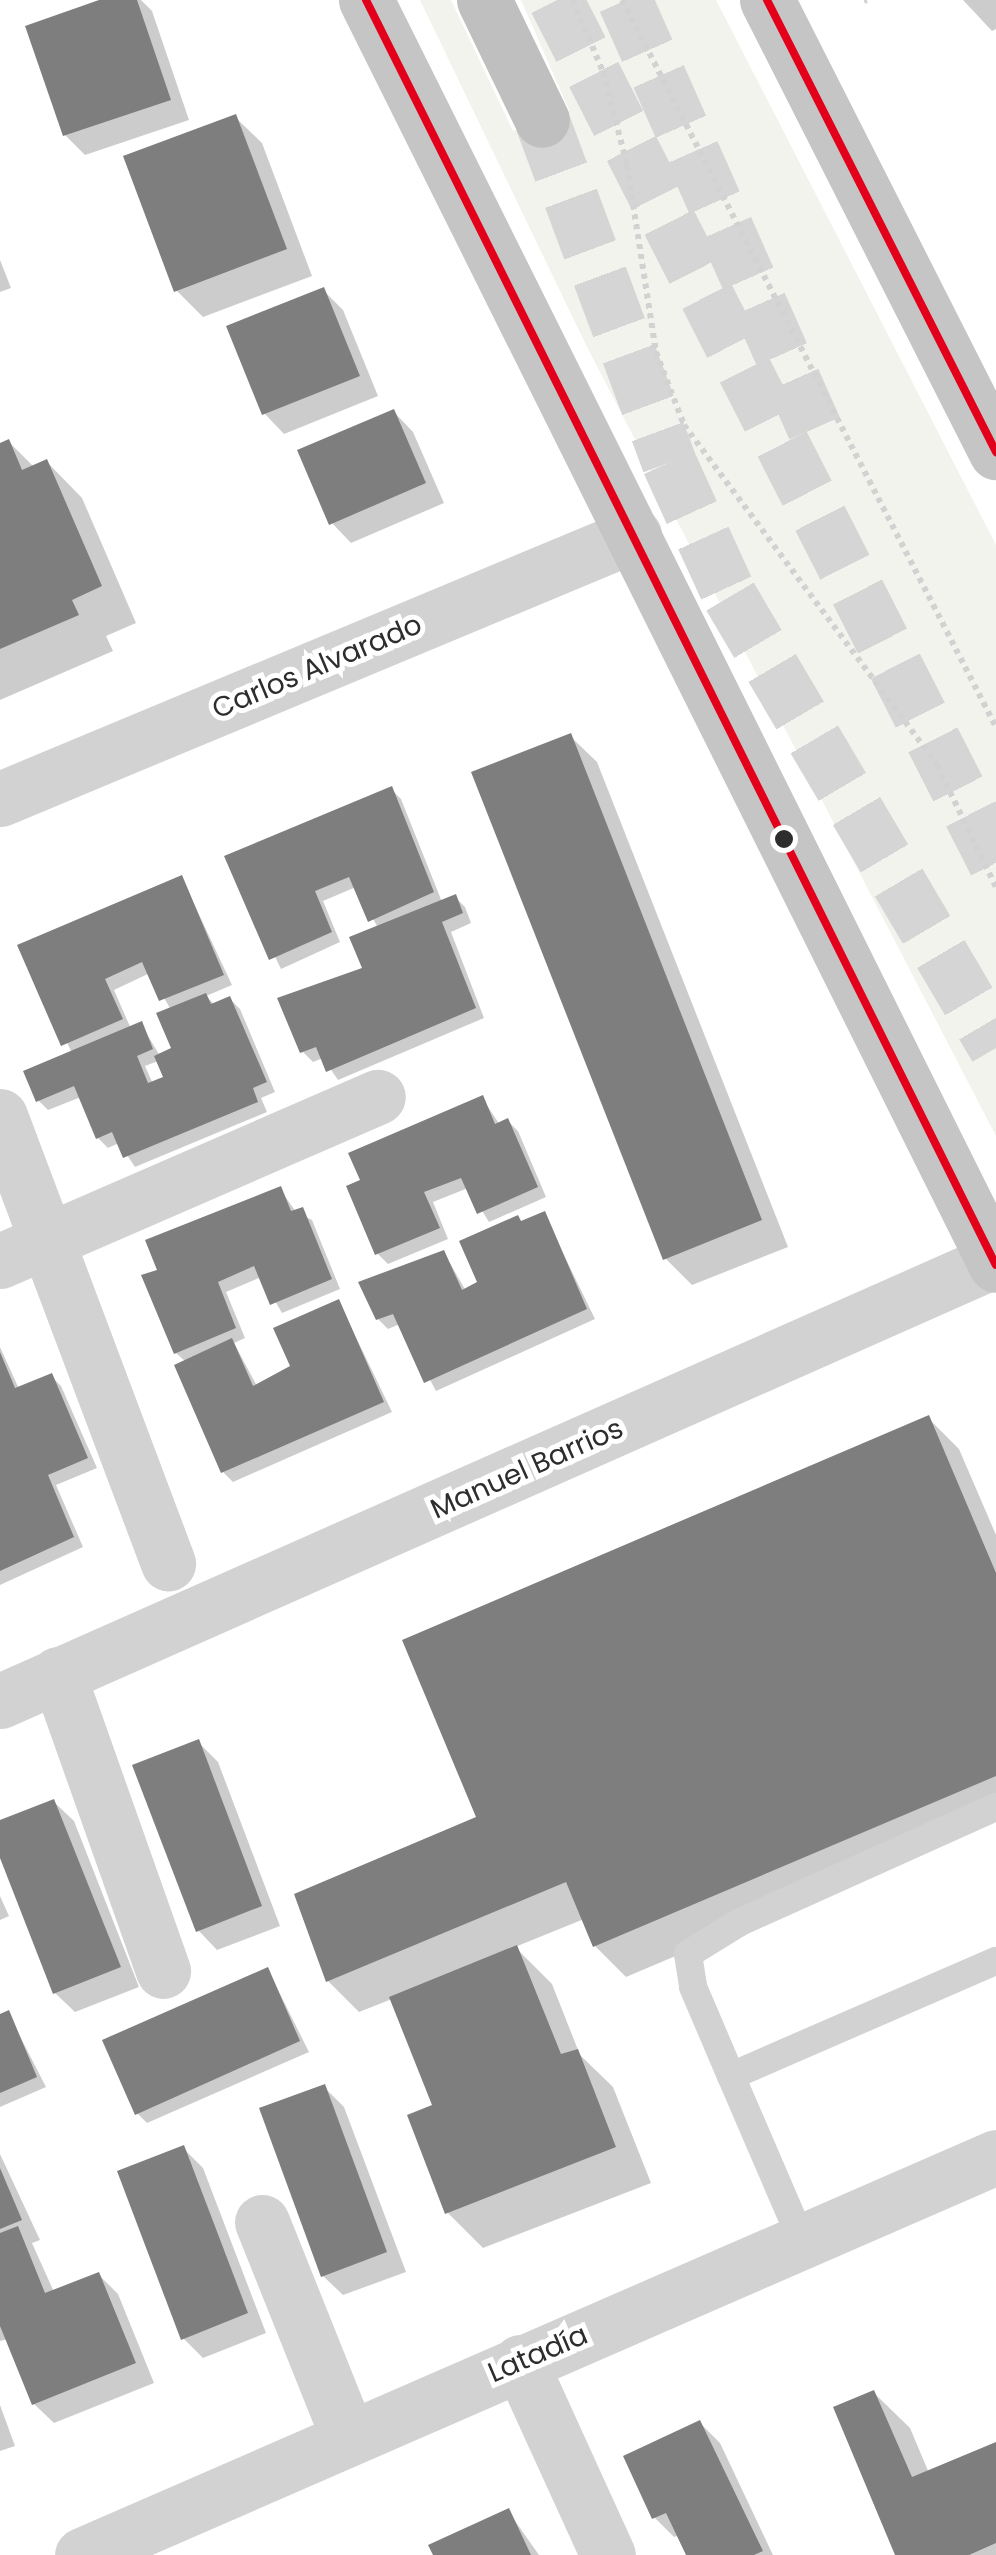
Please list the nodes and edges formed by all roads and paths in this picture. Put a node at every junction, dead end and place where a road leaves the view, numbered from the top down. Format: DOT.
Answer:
graph roads {
  1 [pos="366,0"];
  2 [pos="484,0"];
  3 [pos="572,0"];
  4 [pos="622,0"];
  5 [pos="768,0"];
  6 [pos="542,120"];
  7 [pos="996,452"];
  8 [pos="634,535"];
  9 [pos="996,727"];
  10 [pos="0,799"];
  11 [pos="996,886"];
  12 [pos="378,1097"];
  13 [pos="0,1116"];
  14 [pos="23,1251"];
  15 [pos="995,1263"];
  16 [pos="168,1564"];
  17 [pos="58,1674"];
  18 [pos="0,1701"];
  19 [pos="996,1807"];
  20 [pos="996,1960"];
  21 [pos="163,1971"];
  22 [pos="731,2076"];
  23 [pos="996,2157"];
  24 [pos="262,2222"];
  25 [pos="802,2240"];
  26 [pos="520,2362"];
  27 [pos="348,2438"];
  28 [pos="82,2555"];
  29 [pos="608,2555"];
  1 -- 8 [label="main road"];
  2 -- 6 [label="highway"];
  3 -- 11 [label="path"];
  4 -- 9 [label="path"];
  5 -- 7 [label="main road"];
  8 -- 10 [label="street, Carlos Alvarado"];
  8 -- 15 [label="main road"];
  12 -- 14 [label="street"];
  13 -- 14 [label="street"];
  14 -- 16 [label="street"];
  15 -- 17 [label="street, Manuel Barrios"];
  17 -- 18 [label="street, Manuel Barrios"];
  17 -- 21 [label="street"];
  19 -- 22 [label="lane"];
  20 -- 22 [label="lane"];
  22 -- 25 [label="lane"];
  23 -- 25 [label="street, Latadía"];
  24 -- 27 [label="street"];
  25 -- 26 [label="street, Latadía"];
  26 -- 27 [label="street, Latadía"];
  26 -- 29 [label="street"];
  27 -- 28 [label="street, Latadía"];
}
